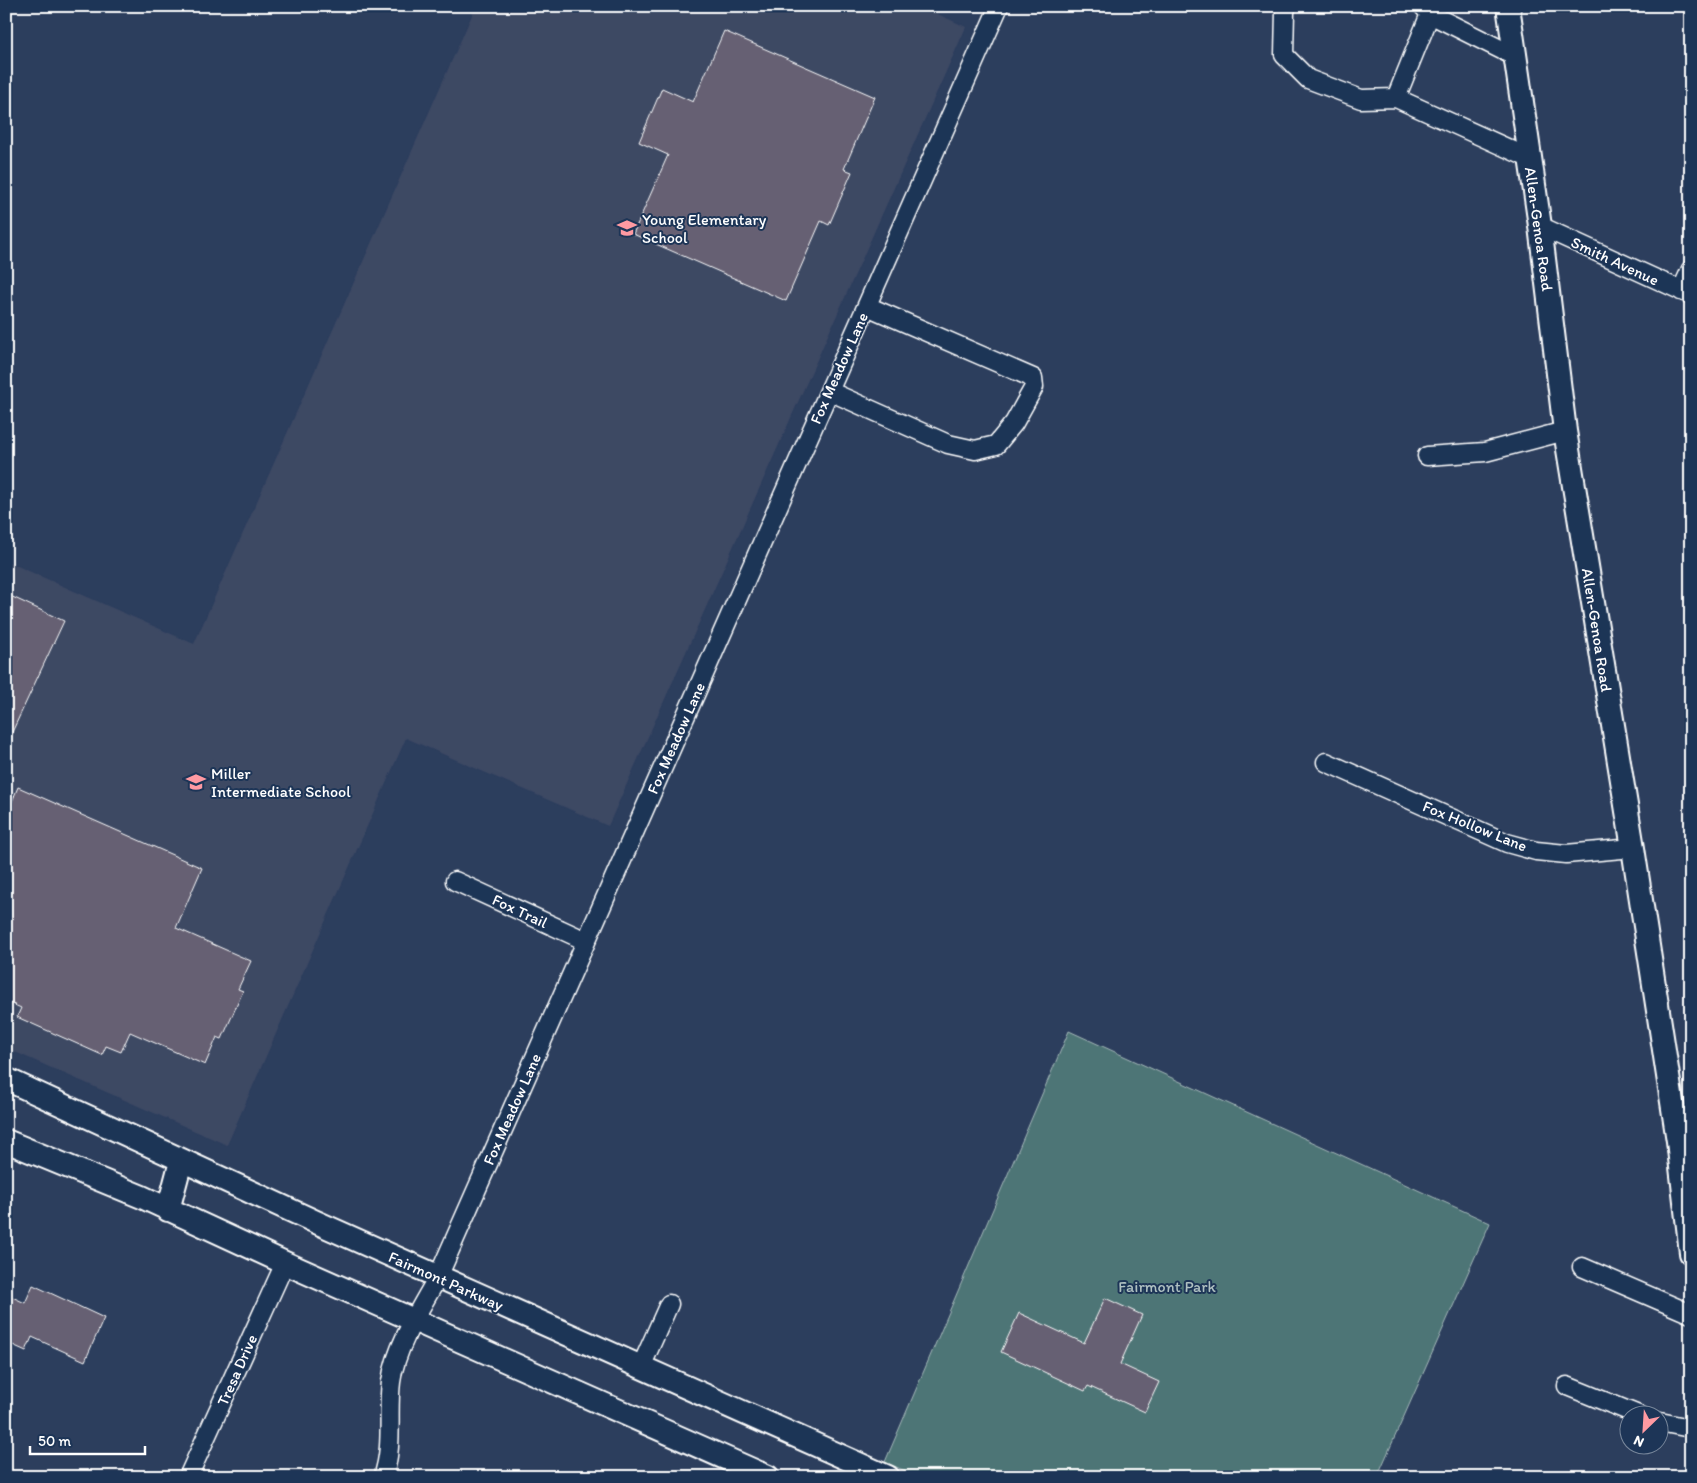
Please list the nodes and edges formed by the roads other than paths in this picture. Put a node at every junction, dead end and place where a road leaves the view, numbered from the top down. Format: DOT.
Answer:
graph roads {
  1 [pos="999,6"];
  2 [pos="1287,6"];
  3 [pos="1508,6"];
  4 [pos="1426,10"];
  5 [pos="1516,57"];
  6 [pos="1396,98"];
  7 [pos="1529,158"];
  8 [pos="1540,226"];
  9 [pos="1691,269"];
  10 [pos="1686,293"];
  11 [pos="867,306"];
  12 [pos="829,391"];
  13 [pos="1565,431"];
  14 [pos="1427,456"];
  15 [pos="1326,762"];
  16 [pos="1633,848"];
  17 [pos="455,881"];
  18 [pos="586,941"];
  19 [pos="6,1079"];
  20 [pos="6,1141"];
  21 [pos="1684,1143"];
  22 [pos="181,1161"];
  23 [pos="168,1210"];
  24 [pos="1691,1253"];
  25 [pos="285,1263"];
  26 [pos="1582,1267"];
  27 [pos="438,1277"];
  28 [pos="670,1304"];
  29 [pos="1691,1314"];
  30 [pos="414,1320"];
  31 [pos="640,1367"];
  32 [pos="1567,1386"];
  33 [pos="1620,1407"];
  34 [pos="1670,1424"];
  35 [pos="1691,1426"];
  36 [pos="850,1469"];
  37 [pos="188,1477"];
  38 [pos="382,1477"];
  39 [pos="768,1477"];
  40 [pos="888,1477"];
  1 -- 11 [label="street, Fox Meadow Lane"];
  2 -- 6 [label="street"];
  3 -- 5 [label="main road, Allen-Genoa Road"];
  4 -- 5 [label="street"];
  4 -- 6 [label="street"];
  5 -- 7 [label="main road, Allen-Genoa Road"];
  6 -- 7 [label="street"];
  7 -- 8 [label="main road, Allen-Genoa Road"];
  8 -- 10 [label="street, Smith Avenue"];
  8 -- 13 [label="main road, Allen-Genoa Road"];
  9 -- 10 [label="street"];
  11 -- 12 [label="street, Fox Meadow Lane"];
  11 -- 12 [label="street"];
  12 -- 18 [label="street, Fox Meadow Lane"];
  13 -- 14 [label="street"];
  13 -- 16 [label="main road, Allen-Genoa Road"];
  15 -- 16 [label="street, Fox Hollow Lane"];
  16 -- 21 [label="main road, Allen-Genoa Road"];
  17 -- 18 [label="street, Fox Trail"];
  18 -- 27 [label="street, Fox Meadow Lane"];
  19 -- 22 [label="main road, Fairmont Parkway"];
  20 -- 23 [label="main road"];
  21 -- 24 [label="main road, Allen-Genoa Road"];
  22 -- 23 [label="main road"];
  22 -- 27 [label="main road, Fairmont Parkway"];
  23 -- 25 [label="main road"];
  25 -- 30 [label="main road"];
  25 -- 37 [label="street, Tresa Drive"];
  26 -- 29 [label="street"];
  27 -- 30 [label="street, Fox Meadow Lane"];
  27 -- 31 [label="main road, Fairmont Parkway"];
  28 -- 31 [label="street"];
  30 -- 38 [label="street, Fox Meadow Lane"];
  30 -- 39 [label="main road"];
  31 -- 36 [label="main road, Fairmont Parkway"];
  32 -- 33 [label="street"];
  34 -- 35 [label="street"];
  36 -- 40 [label="main road, Fairmont Parkway"];
}
